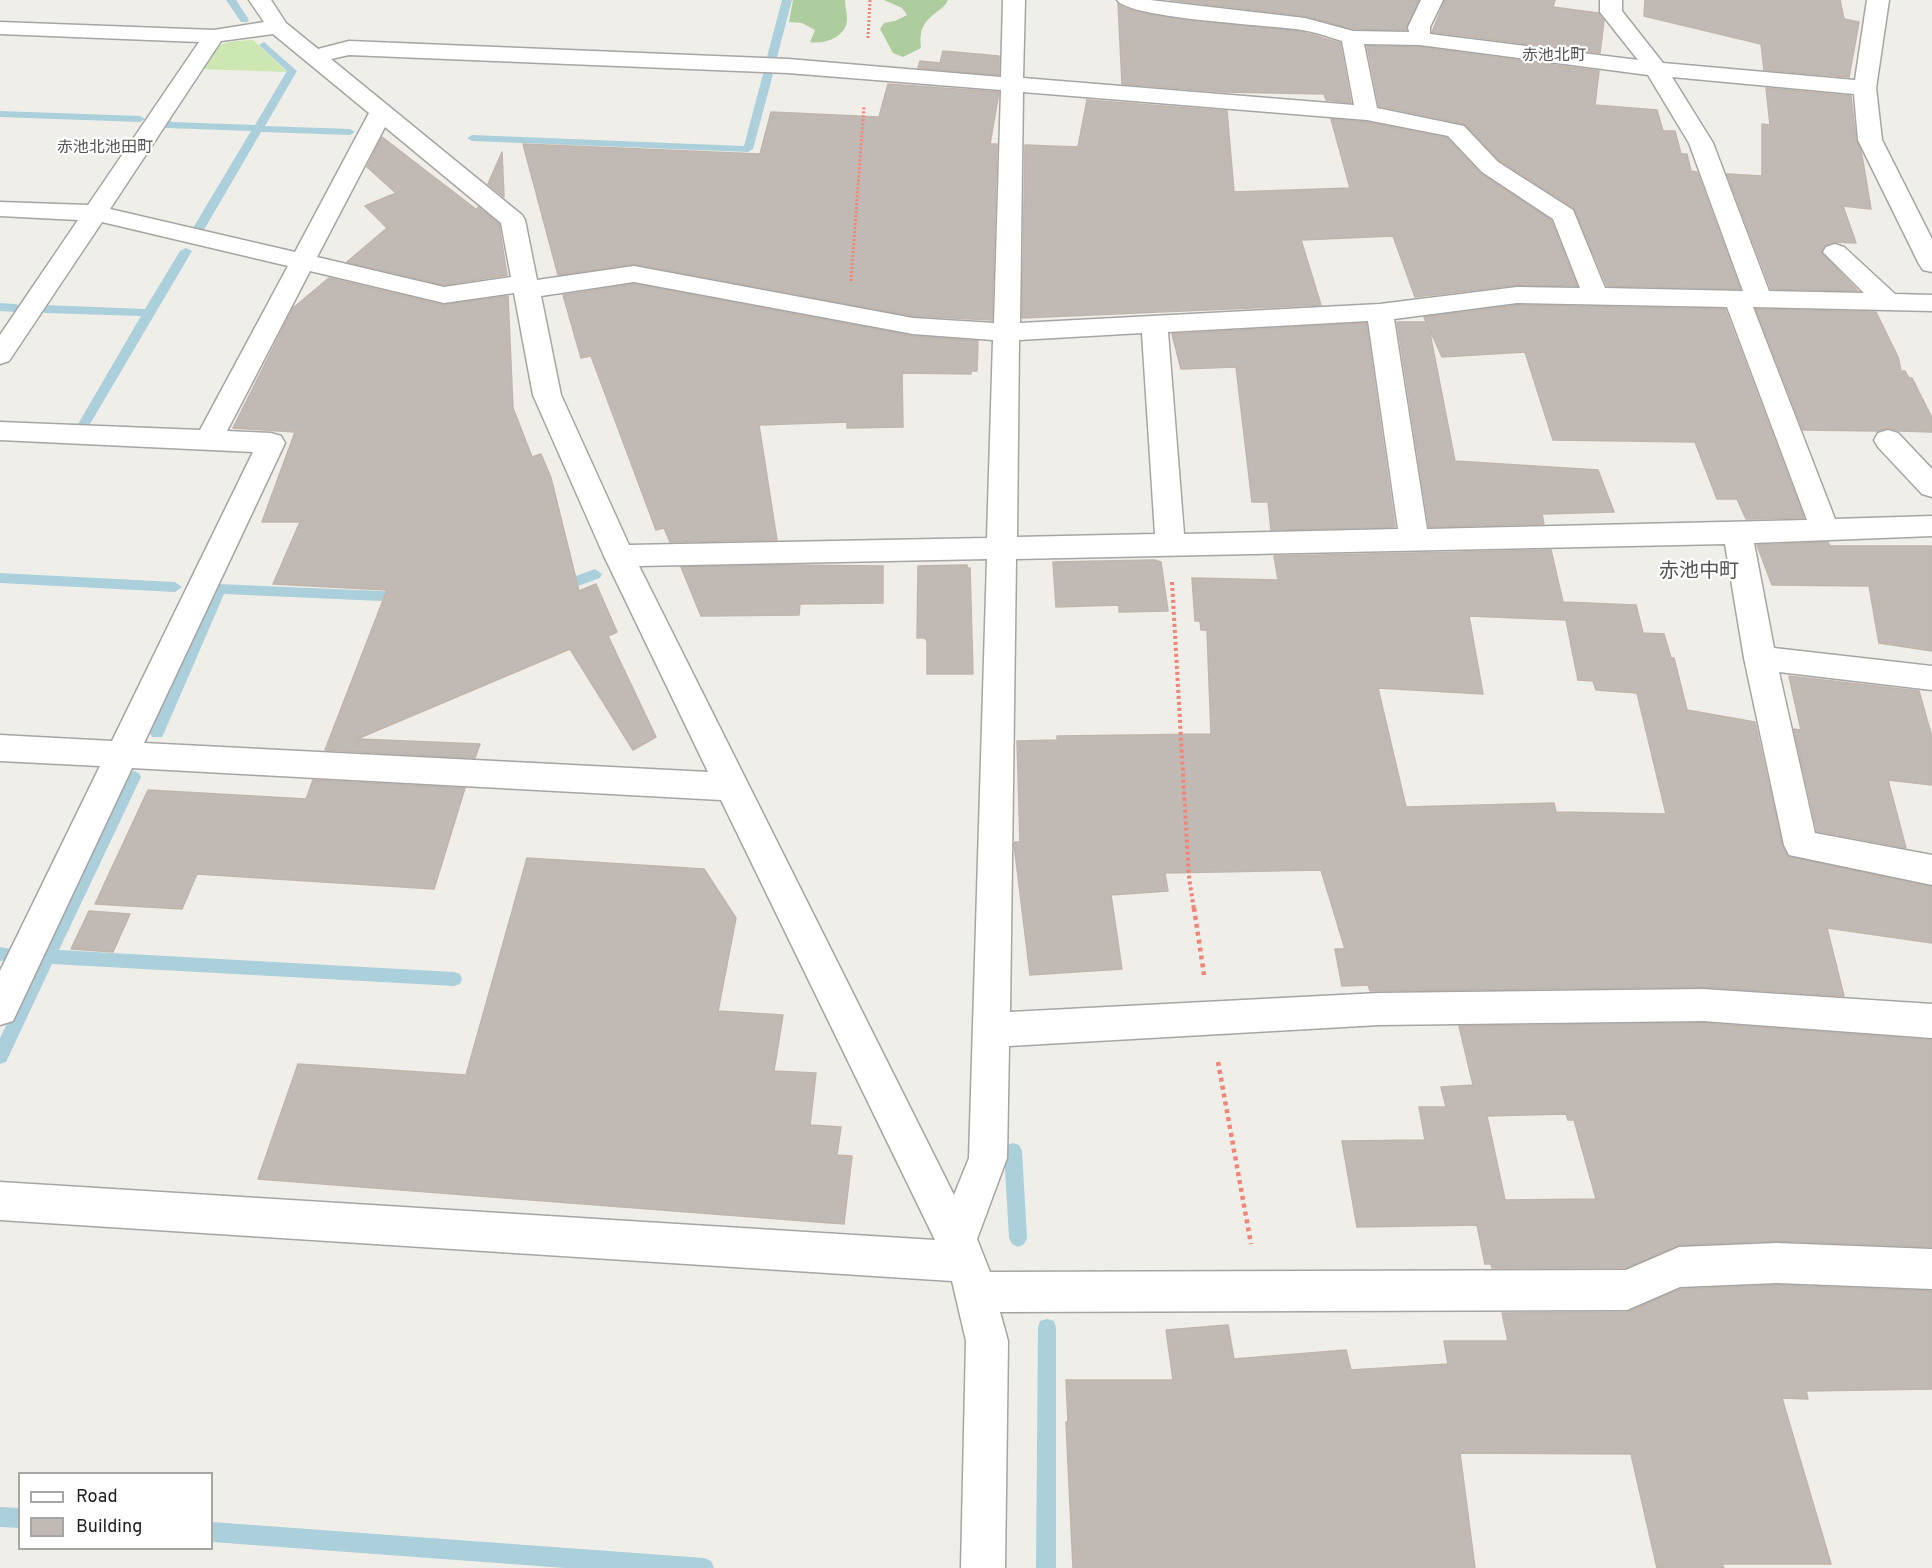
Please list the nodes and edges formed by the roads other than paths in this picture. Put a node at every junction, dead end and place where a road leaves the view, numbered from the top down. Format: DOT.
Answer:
graph roads {
  1 [pos="260,0"];
  2 [pos="1014,0"];
  3 [pos="1128,0"];
  4 [pos="1432,0"];
  5 [pos="1611,0"];
  6 [pos="1878,0"];
  7 [pos="278,27"];
  8 [pos="0,28"];
  9 [pos="214,36"];
  10 [pos="1352,37"];
  11 [pos="1420,39"];
  12 [pos="314,57"];
  13 [pos="1656,69"];
  14 [pos="1012,84"];
  15 [pos="1865,88"];
  16 [pos="382,111"];
  17 [pos="1366,114"];
  18 [pos="0,209"];
  19 [pos="95,213"];
  20 [pos="1835,252"];
  21 [pos="303,262"];
  22 [pos="1932,264"];
  23 [pos="526,286"];
  24 [pos="1595,295"];
  25 [pos="1748,299"];
  26 [pos="1888,302"];
  27 [pos="1932,303"];
  28 [pos="1380,312"];
  29 [pos="1154,324"];
  30 [pos="1005,332"];
  31 [pos="0,355"];
  32 [pos="0,431"];
  33 [pos="1888,440"];
  34 [pos="208,441"];
  35 [pos="1932,487"];
  36 [pos="1932,526"];
  37 [pos="1825,530"];
  38 [pos="1738,533"];
  39 [pos="1414,540"];
  40 [pos="1170,545"];
  41 [pos="1001,549"];
  42 [pos="619,556"];
  43 [pos="1760,658"];
  44 [pos="1932,678"];
  45 [pos="0,748"];
  46 [pos="122,755"];
  47 [pos="731,787"];
  48 [pos="1932,870"];
  49 [pos="0,1009"];
  50 [pos="1932,1021"];
  51 [pos="991,1030"];
  52 [pos="0,1201"];
  53 [pos="966,1265"];
  54 [pos="1932,1269"];
  55 [pos="983,1568"];
  1 -- 7 [label="street"];
  2 -- 14 [label="street"];
  3 -- 10 [label="street"];
  4 -- 11 [label="street"];
  5 -- 13 [label="street"];
  6 -- 15 [label="street"];
  7 -- 9 [label="street"];
  7 -- 12 [label="street"];
  8 -- 9 [label="street"];
  9 -- 19 [label="street"];
  10 -- 11 [label="street"];
  10 -- 17 [label="street"];
  11 -- 13 [label="street"];
  12 -- 14 [label="street"];
  12 -- 16 [label="street"];
  13 -- 15 [label="street"];
  13 -- 25 [label="street"];
  14 -- 17 [label="street"];
  14 -- 30 [label="street"];
  15 -- 22 [label="street"];
  16 -- 21 [label="street"];
  16 -- 23 [label="street"];
  17 -- 24 [label="street"];
  18 -- 19 [label="street"];
  19 -- 21 [label="street"];
  19 -- 31 [label="street"];
  20 -- 26 [label="street"];
  21 -- 23 [label="street"];
  21 -- 34 [label="street"];
  23 -- 30 [label="street"];
  23 -- 42 [label="street"];
  24 -- 25 [label="street"];
  24 -- 28 [label="street"];
  25 -- 26 [label="street"];
  25 -- 37 [label="street"];
  26 -- 27 [label="street"];
  28 -- 29 [label="street"];
  28 -- 39 [label="street"];
  29 -- 30 [label="street"];
  29 -- 40 [label="street"];
  30 -- 41 [label="street"];
  32 -- 34 [label="street"];
  33 -- 35 [label="street"];
  34 -- 46 [label="street"];
  36 -- 37 [label="street"];
  37 -- 38 [label="street"];
  38 -- 39 [label="street"];
  38 -- 43 [label="street"];
  39 -- 40 [label="street"];
  40 -- 41 [label="street"];
  41 -- 42 [label="street"];
  41 -- 51 [label="street"];
  42 -- 47 [label="street"];
  43 -- 44 [label="street"];
  43 -- 48 [label="street"];
  45 -- 46 [label="street"];
  46 -- 47 [label="street"];
  46 -- 49 [label="street"];
  47 -- 53 [label="street"];
  50 -- 51 [label="street"];
  51 -- 53 [label="street"];
  52 -- 53 [label="street"];
  53 -- 54 [label="street"];
  53 -- 55 [label="street"];
}
